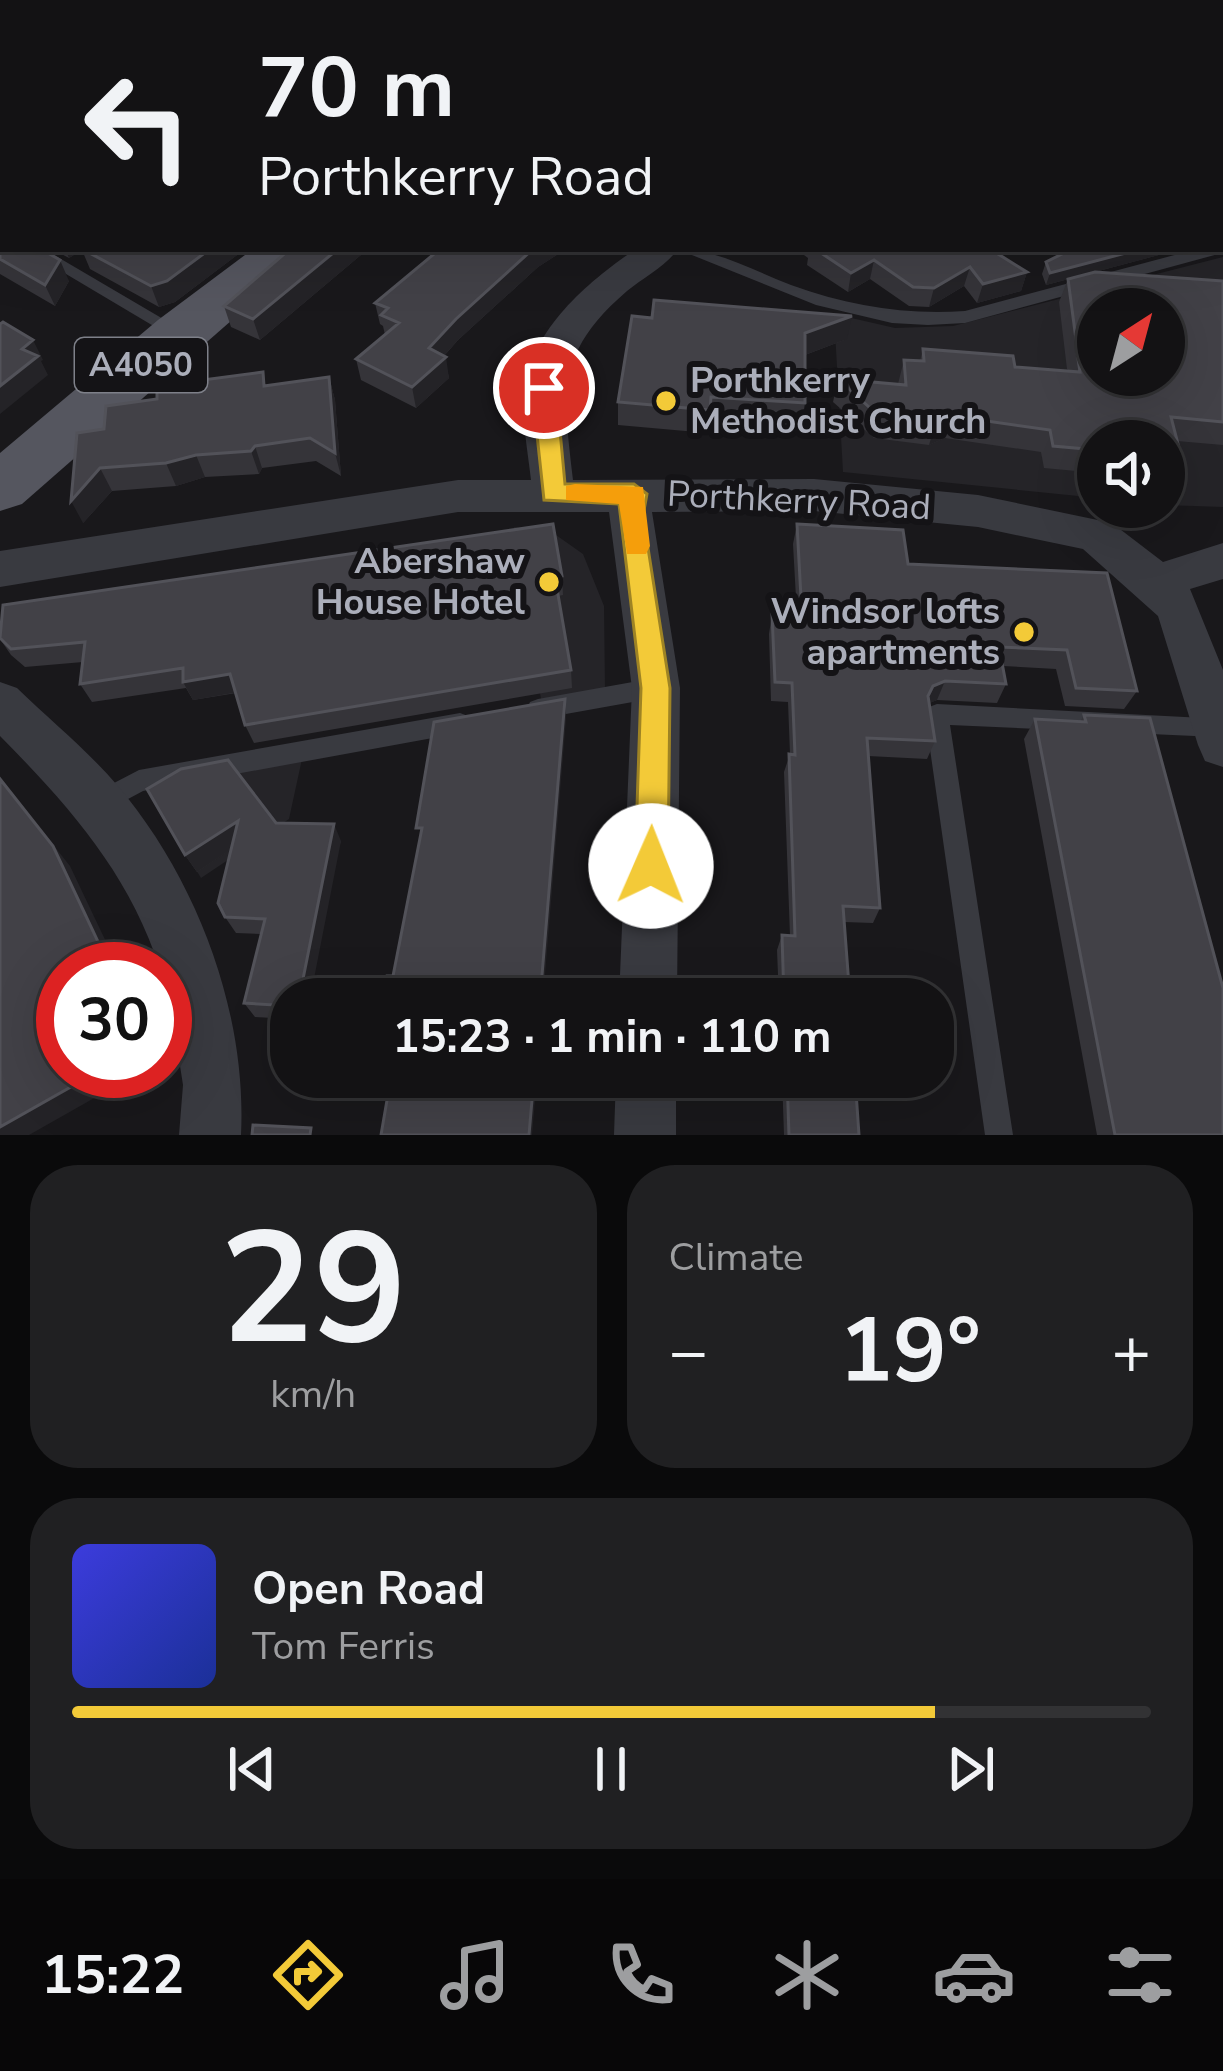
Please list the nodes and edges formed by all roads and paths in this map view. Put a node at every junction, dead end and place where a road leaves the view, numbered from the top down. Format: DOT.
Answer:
graph roads {
  1 [pos="40,252"];
  2 [pos="657,252"];
  3 [pos="693,252"];
  4 [pos="1205,252"];
  5 [pos="267,253"];
  6 [pos="178,333"];
  7 [pos="0,488"];
  8 [pos="553,493"];
  9 [pos="634,494"];
  10 [pos="1223,561"];
  11 [pos="0,568"];
  12 [pos="1156,582"];
  13 [pos="656,688"];
  14 [pos="0,703"];
  15 [pos="1220,736"];
  16 [pos="100,803"];
  17 [pos="649,978"];
  18 [pos="646,1098"];
  19 [pos="210,1135"];
  20 [pos="645,1135"];
  21 [pos="999,1135"];
  1 -- 6 [label="lane"];
  2 -- 8 [label="street"];
  3 -- 4 [label="lane"];
  5 -- 6 [label="main road, A4050"];
  6 -- 7 [label="main road, A4050"];
  8 -- 9 [label="street, Porthkerry Road"];
  8 -- 11 [label="street, Porthkerry Road"];
  9 -- 12 [label="street, Porthkerry Road"];
  9 -- 13 [label="street"];
  10 -- 12 [label="street"];
  12 -- 15 [label="street"];
  13 -- 16 [label="lane"];
  13 -- 17 [label="street"];
  14 -- 16 [label="street"];
  15 -- 21 [label="lane"];
  16 -- 19 [label="street"];
  18 -- 20 [label="street"];
}
